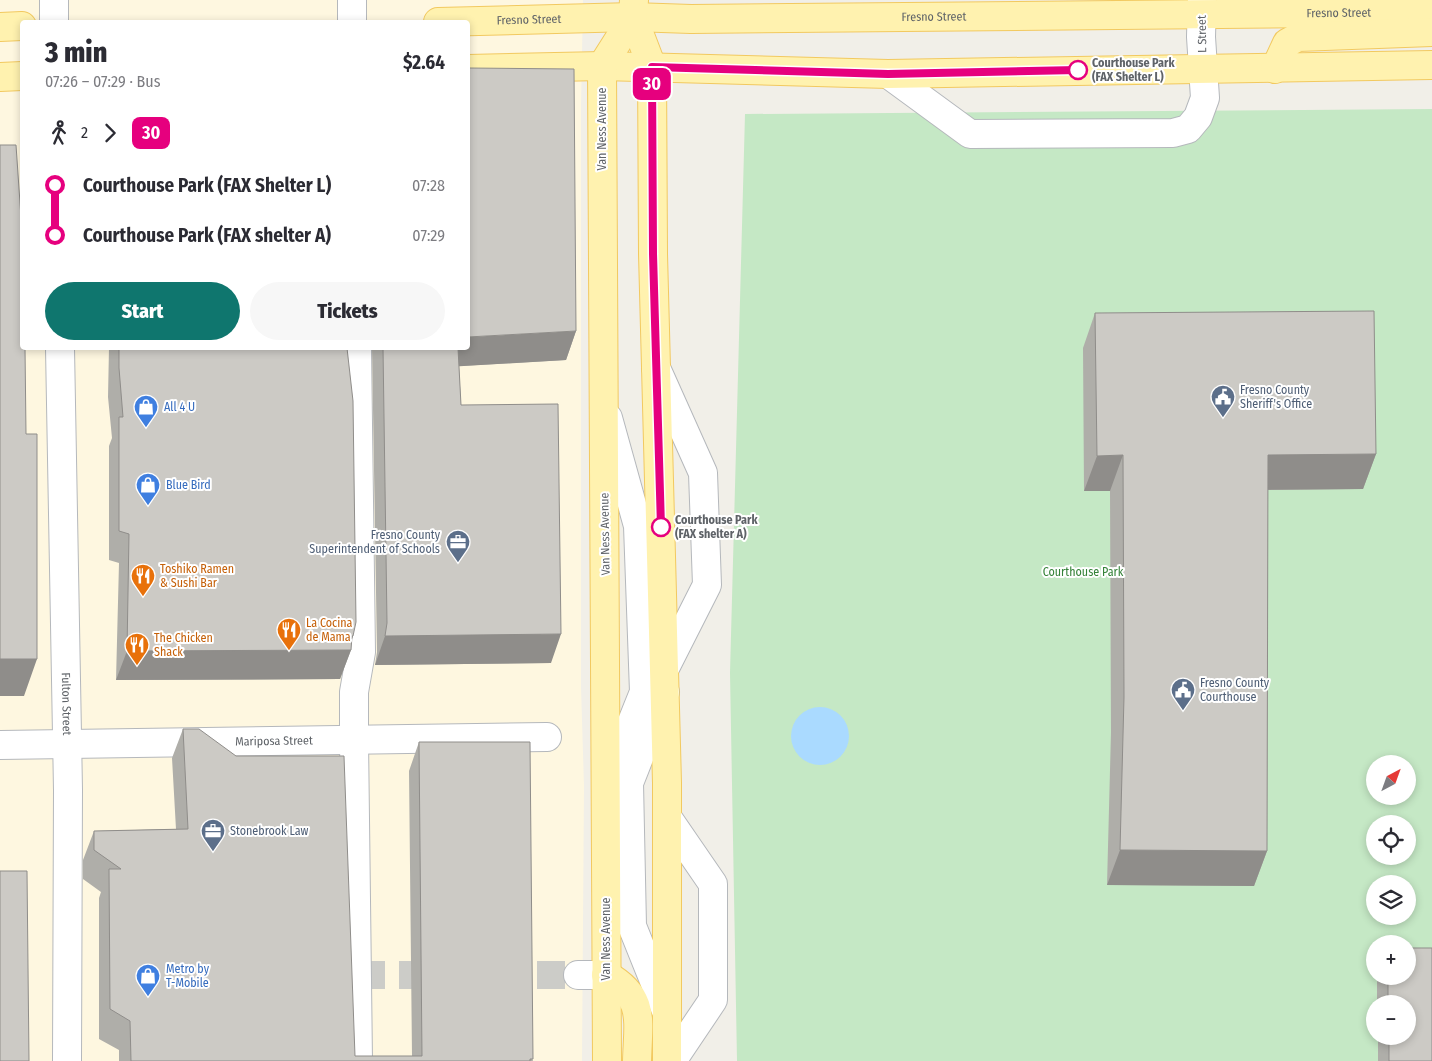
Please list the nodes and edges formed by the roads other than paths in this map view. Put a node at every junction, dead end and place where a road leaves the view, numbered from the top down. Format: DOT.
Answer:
graph roads {
  1 [pos="54,0"];
  2 [pos="352,0"];
  3 [pos="634,8"];
  4 [pos="1202,8"];
  5 [pos="913,9"];
  6 [pos="1432,12"];
  7 [pos="54,20"];
  8 [pos="352,20"];
  9 [pos="466,20"];
  10 [pos="20,26"];
  11 [pos="0,27"];
  12 [pos="1432,32"];
  13 [pos="1432,65"];
  14 [pos="602,66"];
  15 [pos="652,67"];
  16 [pos="470,68"];
  17 [pos="1204,68"];
  18 [pos="1275,69"];
  19 [pos="888,74"];
  20 [pos="20,76"];
  21 [pos="0,77"];
  22 [pos="60,350"];
  23 [pos="357,350"];
  24 [pos="656,368"];
  25 [pos="603,400"];
  26 [pos="665,679"];
  27 [pos="547,738"];
  28 [pos="354,740"];
  29 [pos="0,745"];
  30 [pos="67,745"];
  31 [pos="607,784"];
  32 [pos="667,817"];
  33 [pos="606,974"];
  34 [pos="578,975"];
  35 [pos="667,1013"];
  36 [pos="67,1061"];
  37 [pos="358,1061"];
  38 [pos="607,1061"];
  39 [pos="637,1061"];
  40 [pos="666,1061"];
  41 [pos="672,1061"];
  1 -- 7 [label="street"];
  2 -- 8 [label="street"];
  3 -- 5 [label="main road, Fresno Street"];
  3 -- 9 [label="main road, Fresno Street"];
  3 -- 14 [label="main road"];
  3 -- 15 [label="main road"];
  4 -- 5 [label="main road, Fresno Street"];
  4 -- 6 [label="main road, Fresno Street"];
  4 -- 17 [label="street, L Street"];
  10 -- 11 [label="main road"];
  12 -- 18 [label="main road"];
  13 -- 18 [label="main road"];
  14 -- 15 [label="main road"];
  14 -- 16 [label="main road"];
  14 -- 25 [label="main road, Van Ness Avenue"];
  15 -- 19 [label="main road"];
  15 -- 24 [label="main road"];
  17 -- 18 [label="main road"];
  17 -- 19 [label="main road"];
  17 -- 19 [label="street, L Street"];
  20 -- 21 [label="main road"];
  22 -- 30 [label="street, Fulton Street"];
  23 -- 28 [label="street"];
  24 -- 26 [label="main road"];
  24 -- 26 [label="street"];
  25 -- 31 [label="main road, Van Ness Avenue"];
  25 -- 31 [label="street"];
  26 -- 32 [label="main road"];
  26 -- 35 [label="street"];
  27 -- 28 [label="street, Mariposa Street"];
  28 -- 30 [label="street, Mariposa Street"];
  28 -- 37 [label="street"];
  29 -- 30 [label="street, Mariposa Street"];
  30 -- 36 [label="street, Fulton Street"];
  31 -- 33 [label="main road, Van Ness Avenue"];
  32 -- 35 [label="main road"];
  32 -- 41 [label="street"];
  33 -- 34 [label="street"];
  33 -- 38 [label="main road, Van Ness Avenue"];
  33 -- 39 [label="main road"];
  35 -- 40 [label="main road"];
}
